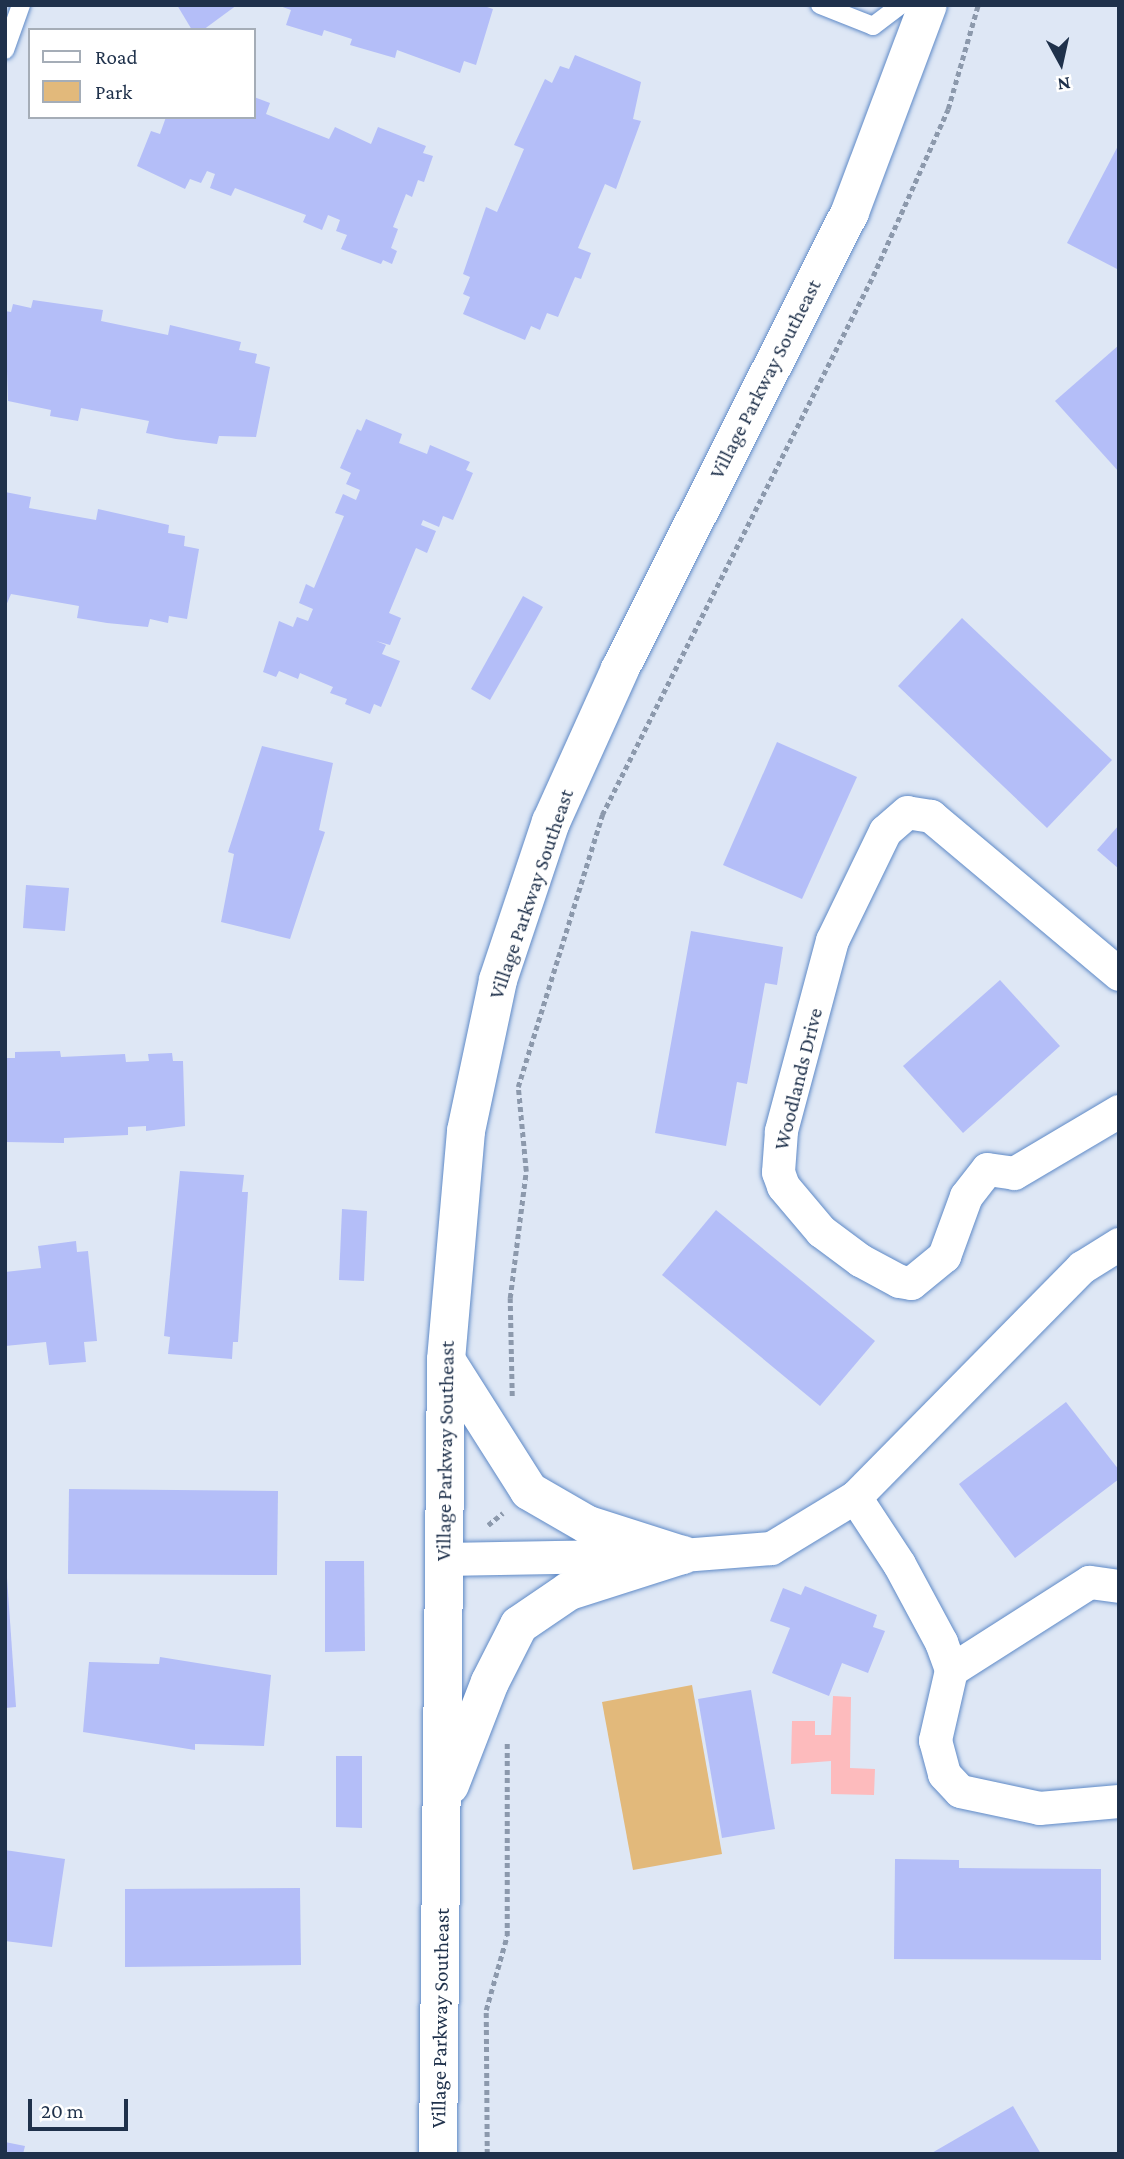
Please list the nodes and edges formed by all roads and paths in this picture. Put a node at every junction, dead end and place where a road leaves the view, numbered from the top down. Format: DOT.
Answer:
graph roads {
  1 [pos="21,5"];
  2 [pos="820,5"];
  3 [pos="978,5"];
  4 [pos="914,7"];
  5 [pos="5,50"];
  6 [pos="1119,974"];
  7 [pos="1119,1111"];
  8 [pos="1119,1244"];
  9 [pos="446,1360"];
  10 [pos="512,1406"];
  11 [pos="855,1497"];
  12 [pos="682,1555"];
  13 [pos="443,1559"];
  14 [pos="1119,1586"];
  15 [pos="951,1670"];
  16 [pos="507,1727"];
  17 [pos="1119,1801"];
  18 [pos="442,1806"];
  19 [pos="438,2154"];
  20 [pos="487,2154"];
  1 -- 5 [label="lane"];
  2 -- 4 [label="lane"];
  3 -- 10 [label="path"];
  4 -- 9 [label="street, Village Parkway Southeast"];
  6 -- 7 [label="street, Woodlands Drive"];
  8 -- 11 [label="street"];
  9 -- 12 [label="street"];
  9 -- 13 [label="street, Village Parkway Southeast"];
  11 -- 12 [label="street"];
  11 -- 15 [label="street"];
  12 -- 13 [label="street"];
  12 -- 18 [label="street"];
  13 -- 18 [label="street, Village Parkway Southeast"];
  14 -- 15 [label="street"];
  15 -- 17 [label="street"];
  16 -- 20 [label="path"];
  18 -- 19 [label="street, Village Parkway Southeast"];
}
